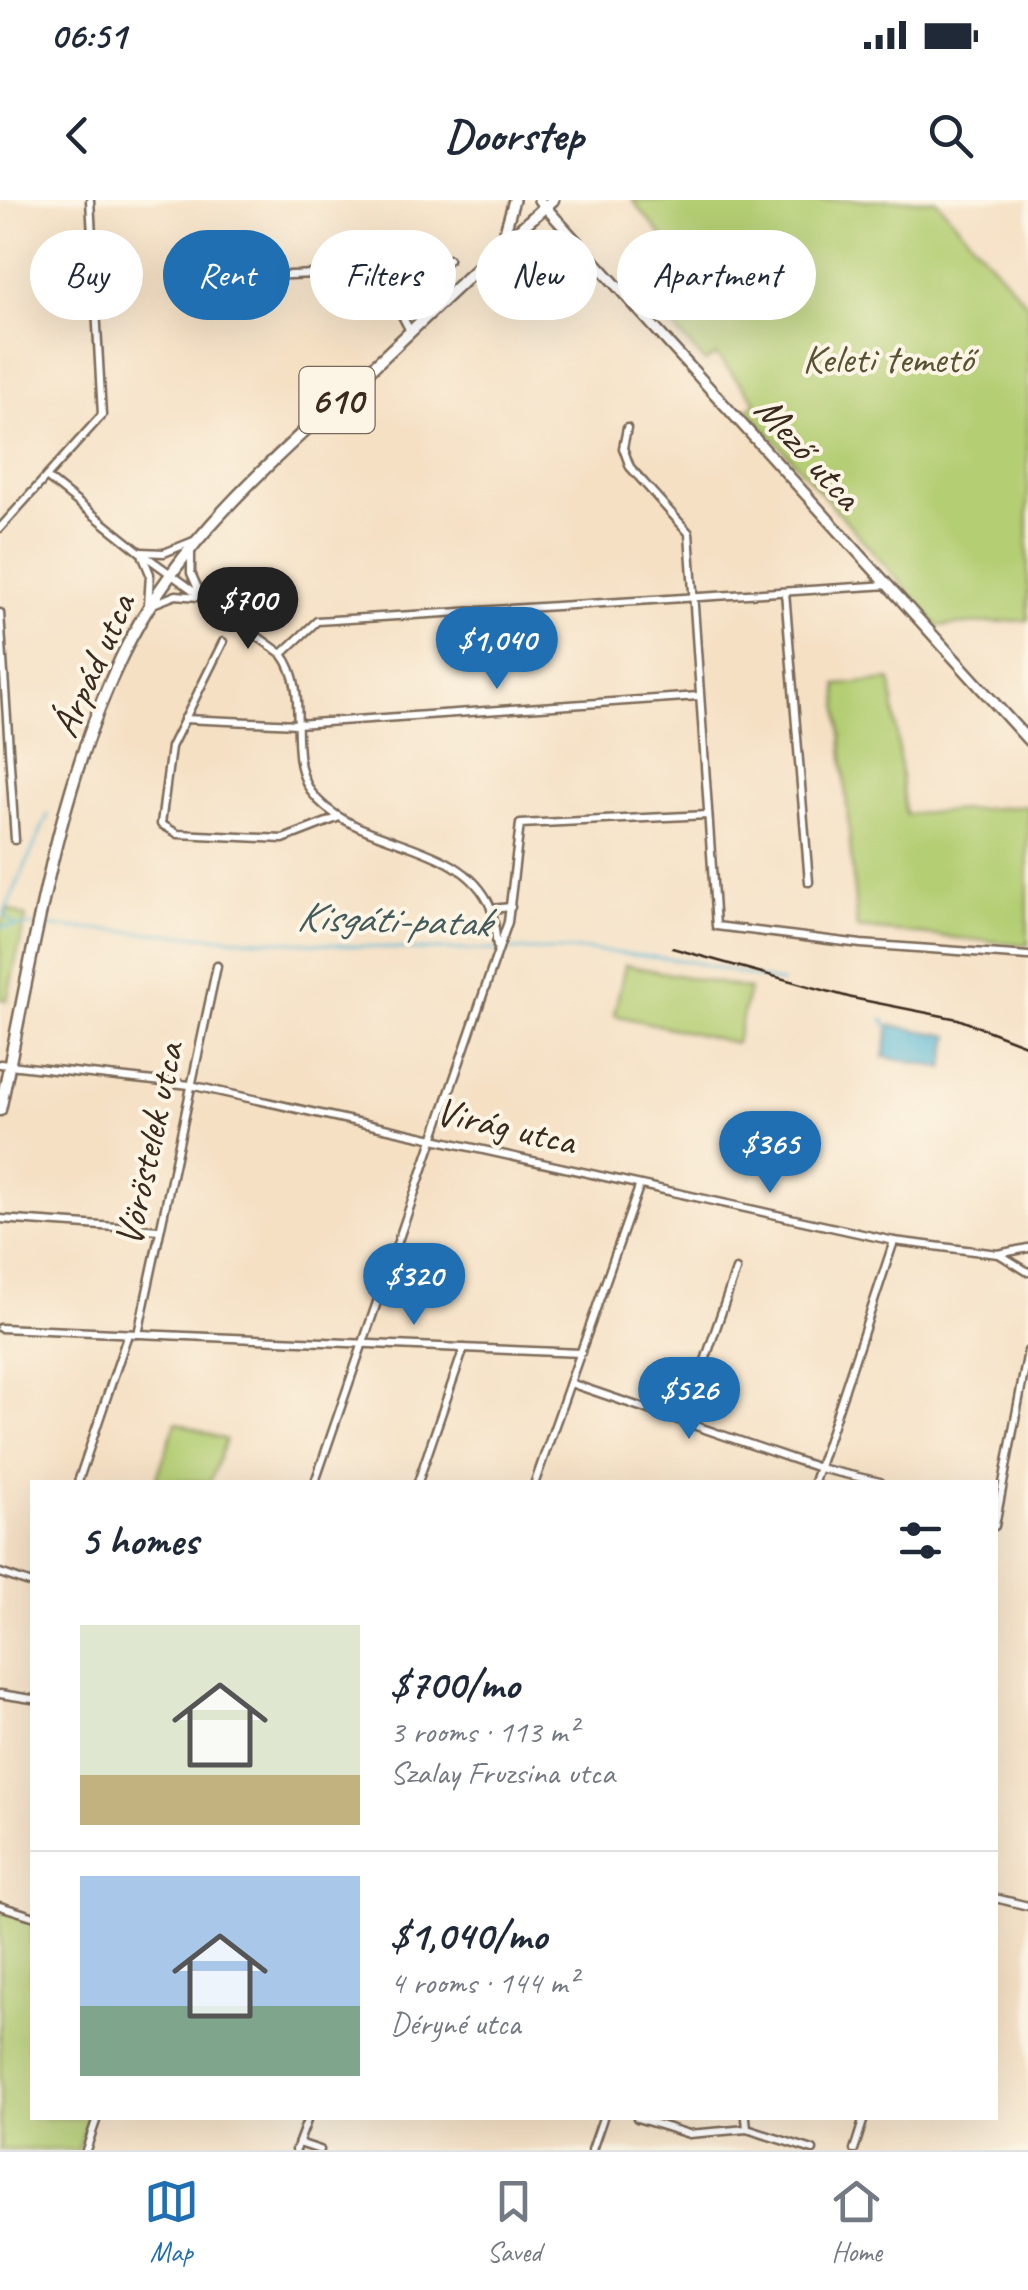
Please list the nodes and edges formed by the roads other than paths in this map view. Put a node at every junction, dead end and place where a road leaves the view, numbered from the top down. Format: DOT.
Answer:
graph roads {
  1 [pos="90,200"];
  2 [pos="514,200"];
  3 [pos="546,202"];
  4 [pos="505,230"];
  5 [pos="517,230"];
  6 [pos="476,270"];
  7 [pos="405,320"];
  8 [pos="411,332"];
  9 [pos="627,428"];
  10 [pos="46,477"];
  11 [pos="0,528"];
  12 [pos="196,540"];
  13 [pos="140,552"];
  14 [pos="170,573"];
  15 [pos="890,585"];
  16 [pos="784,592"];
  17 [pos="692,597"];
  18 [pos="204,598"];
  19 [pos="148,606"];
  20 [pos="0,612"];
  21 [pos="1,639"];
  22 [pos="223,642"];
  23 [pos="282,654"];
  24 [pos="699,696"];
  25 [pos="184,718"];
  26 [pos="298,724"];
  27 [pos="1028,740"];
  28 [pos="708,815"];
  29 [pos="336,818"];
  30 [pos="15,840"];
  31 [pos="809,882"];
  32 [pos="510,907"];
  33 [pos="491,909"];
  34 [pos="496,951"];
  35 [pos="1028,956"];
  36 [pos="217,966"];
  37 [pos="5,1064"];
  38 [pos="190,1085"];
  39 [pos="0,1110"];
  40 [pos="432,1138"];
  41 [pos="639,1187"];
  42 [pos="0,1219"];
  43 [pos="160,1230"];
  44 [pos="894,1241"];
  45 [pos="1028,1248"];
  46 [pos="998,1254"];
  47 [pos="736,1270"];
  48 [pos="1028,1272"];
  49 [pos="0,1328"];
  50 [pos="128,1334"];
  51 [pos="138,1334"];
  52 [pos="363,1344"];
  53 [pos="464,1348"];
  54 [pos="1028,1350"];
  55 [pos="581,1352"];
  56 [pos="570,1383"];
  57 [pos="684,1422"];
  58 [pos="819,1468"];
  59 [pos="79,1480"];
  60 [pos="316,1480"];
  61 [pos="419,1480"];
  62 [pos="536,1480"];
  63 [pos="815,1480"];
  64 [pos="871,1480"];
  65 [pos="998,1497"];
  66 [pos="0,1573"];
  67 [pos="30,1583"];
  68 [pos="0,1694"];
  69 [pos="30,1699"];
  70 [pos="998,1899"];
  71 [pos="0,1906"];
  72 [pos="1028,1906"];
  73 [pos="30,1915"];
  74 [pos="96,2120"];
  75 [pos="307,2120"];
  76 [pos="602,2120"];
  77 [pos="644,2120"];
  78 [pos="746,2120"];
  79 [pos="863,2120"];
  80 [pos="747,2129"];
  81 [pos="297,2146"];
  82 [pos="86,2150"];
  83 [pos="320,2150"];
  84 [pos="592,2150"];
  85 [pos="813,2150"];
  86 [pos="854,2150"];
  1 -- 10 [label="street"];
  2 -- 4 [label="street"];
  3 -- 5 [label="main road, Árpád utca / 610"];
  3 -- 15 [label="street, Mező utca"];
  6 -- 8 [label="main road, Árpád utca / 610"];
  7 -- 8 [label="street"];
  8 -- 12 [label="main road, Árpád utca / 610"];
  9 -- 17 [label="street"];
  10 -- 11 [label="street"];
  10 -- 13 [label="street"];
  12 -- 13 [label="street"];
  12 -- 14 [label="main road, Árpád utca / 610"];
  12 -- 18 [label="street"];
  13 -- 14 [label="street"];
  13 -- 19 [label="street"];
  14 -- 18 [label="street"];
  14 -- 19 [label="main road, Árpád utca / 610"];
  15 -- 16 [label="street"];
  15 -- 27 [label="street, Mező utca"];
  16 -- 17 [label="street"];
  16 -- 31 [label="street"];
  17 -- 23 [label="street"];
  17 -- 24 [label="street"];
  18 -- 19 [label="street"];
  18 -- 23 [label="street"];
  19 -- 37 [label="main road, Árpád utca / 610"];
  20 -- 21 [label="street"];
  21 -- 30 [label="street"];
  22 -- 25 [label="street"];
  23 -- 26 [label="street"];
  24 -- 26 [label="street"];
  24 -- 28 [label="street"];
  25 -- 26 [label="street"];
  25 -- 29 [label="street"];
  26 -- 29 [label="street"];
  28 -- 32 [label="street"];
  28 -- 35 [label="street"];
  29 -- 33 [label="street"];
  32 -- 33 [label="street"];
  32 -- 34 [label="street"];
  33 -- 34 [label="street"];
  34 -- 40 [label="street"];
  36 -- 38 [label="street, Vöröstelek utca"];
  37 -- 38 [label="street, Virág utca"];
  37 -- 39 [label="main road, 610"];
  38 -- 40 [label="street, Virág utca"];
  38 -- 43 [label="street, Vöröstelek utca"];
  40 -- 41 [label="street, Virág utca"];
  40 -- 52 [label="street"];
  41 -- 44 [label="street, Virág utca"];
  41 -- 55 [label="street"];
  42 -- 43 [label="street"];
  43 -- 51 [label="street, Vöröstelek utca"];
  44 -- 46 [label="street, Virág utca"];
  44 -- 58 [label="street"];
  45 -- 46 [label="street, Virág utca"];
  46 -- 48 [label="street, Virág utca"];
  47 -- 57 [label="street"];
  49 -- 50 [label="street"];
  50 -- 51 [label="street"];
  50 -- 59 [label="street"];
  51 -- 52 [label="street"];
  52 -- 53 [label="street"];
  52 -- 60 [label="street"];
  53 -- 55 [label="street"];
  53 -- 61 [label="street"];
  54 -- 65 [label="street"];
  55 -- 56 [label="street"];
  56 -- 57 [label="street"];
  56 -- 62 [label="street"];
  57 -- 58 [label="street"];
  58 -- 63 [label="street"];
  58 -- 64 [label="street"];
  66 -- 67 [label="street"];
  68 -- 69 [label="street"];
  70 -- 72 [label="street"];
  71 -- 73 [label="street"];
  74 -- 82 [label="street"];
  75 -- 81 [label="street"];
  76 -- 84 [label="street"];
  77 -- 80 [label="street"];
  78 -- 80 [label="street"];
  79 -- 86 [label="street"];
  80 -- 85 [label="street"];
  81 -- 83 [label="street"];
}
